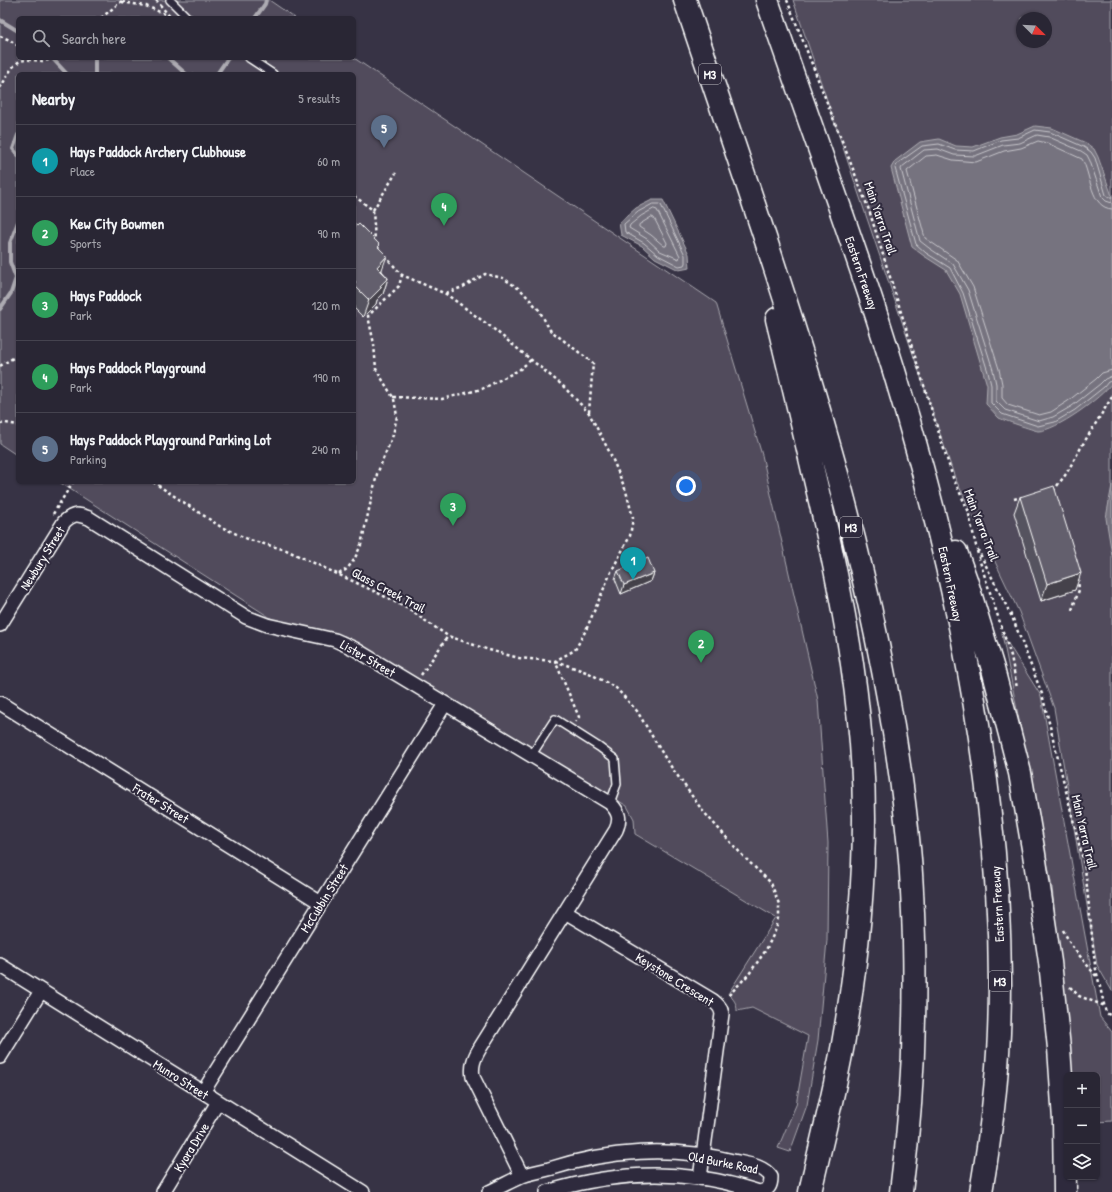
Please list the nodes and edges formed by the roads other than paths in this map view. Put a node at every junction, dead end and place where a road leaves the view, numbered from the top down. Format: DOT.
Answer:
graph roads {
  1 [pos="170,0"];
  2 [pos="685,0"];
  3 [pos="767,0"];
  4 [pos="186,16"];
  5 [pos="252,60"];
  6 [pos="270,72"];
  7 [pos="735,148"];
  8 [pos="917,448"];
  9 [pos="75,514"];
  10 [pos="0,625"];
  11 [pos="0,703"];
  12 [pos="445,704"];
  13 [pos="532,756"];
  14 [pos="610,803"];
  15 [pos="321,903"];
  16 [pos="565,912"];
  17 [pos="0,965"];
  18 [pos="41,991"];
  19 [pos="0,1057"];
  20 [pos="203,1092"];
  21 [pos="218,1102"];
  22 [pos="702,1155"];
  23 [pos="522,1176"];
  24 [pos="700,1178"];
  25 [pos="163,1192"];
  26 [pos="363,1192"];
  27 [pos="489,1192"];
  28 [pos="547,1192"];
  29 [pos="810,1192"];
  30 [pos="901,1192"];
  31 [pos="981,1192"];
  32 [pos="1065,1192"];
  1 -- 4 [label="lane"];
  2 -- 7 [label="highway, M3"];
  3 -- 8 [label="highway, Eastern Freeway / M3"];
  5 -- 6 [label="lane"];
  7 -- 29 [label="highway"];
  7 -- 30 [label="highway, M3"];
  8 -- 31 [label="highway, Eastern Freeway / M3"];
  8 -- 32 [label="highway"];
  9 -- 10 [label="street, Newbury Street"];
  9 -- 12 [label="street, Lister Street"];
  11 -- 15 [label="street, Frater Street"];
  12 -- 13 [label="street, Lister Street"];
  12 -- 15 [label="street, McCubbin Street"];
  13 -- 14 [label="street, Lister Street"];
  13 -- 14 [label="lane"];
  14 -- 16 [label="street"];
  15 -- 20 [label="street, McCubbin Street"];
  16 -- 22 [label="street, Keystone Crescent"];
  16 -- 23 [label="street"];
  17 -- 18 [label="street, Munro Street"];
  18 -- 19 [label="street"];
  18 -- 20 [label="street, Munro Street"];
  20 -- 21 [label="street, Munro Street"];
  21 -- 25 [label="street, Kyora Drive"];
  21 -- 26 [label="street, Munro Street"];
  22 -- 23 [label="street, Old Burke Road"];
  22 -- 24 [label="street, Keystone Crescent"];
  22 -- 24 [label="street, Old Burke Road"];
  23 -- 27 [label="street, Old Burke Road"];
  24 -- 28 [label="street, Old Burke Road"];
}
